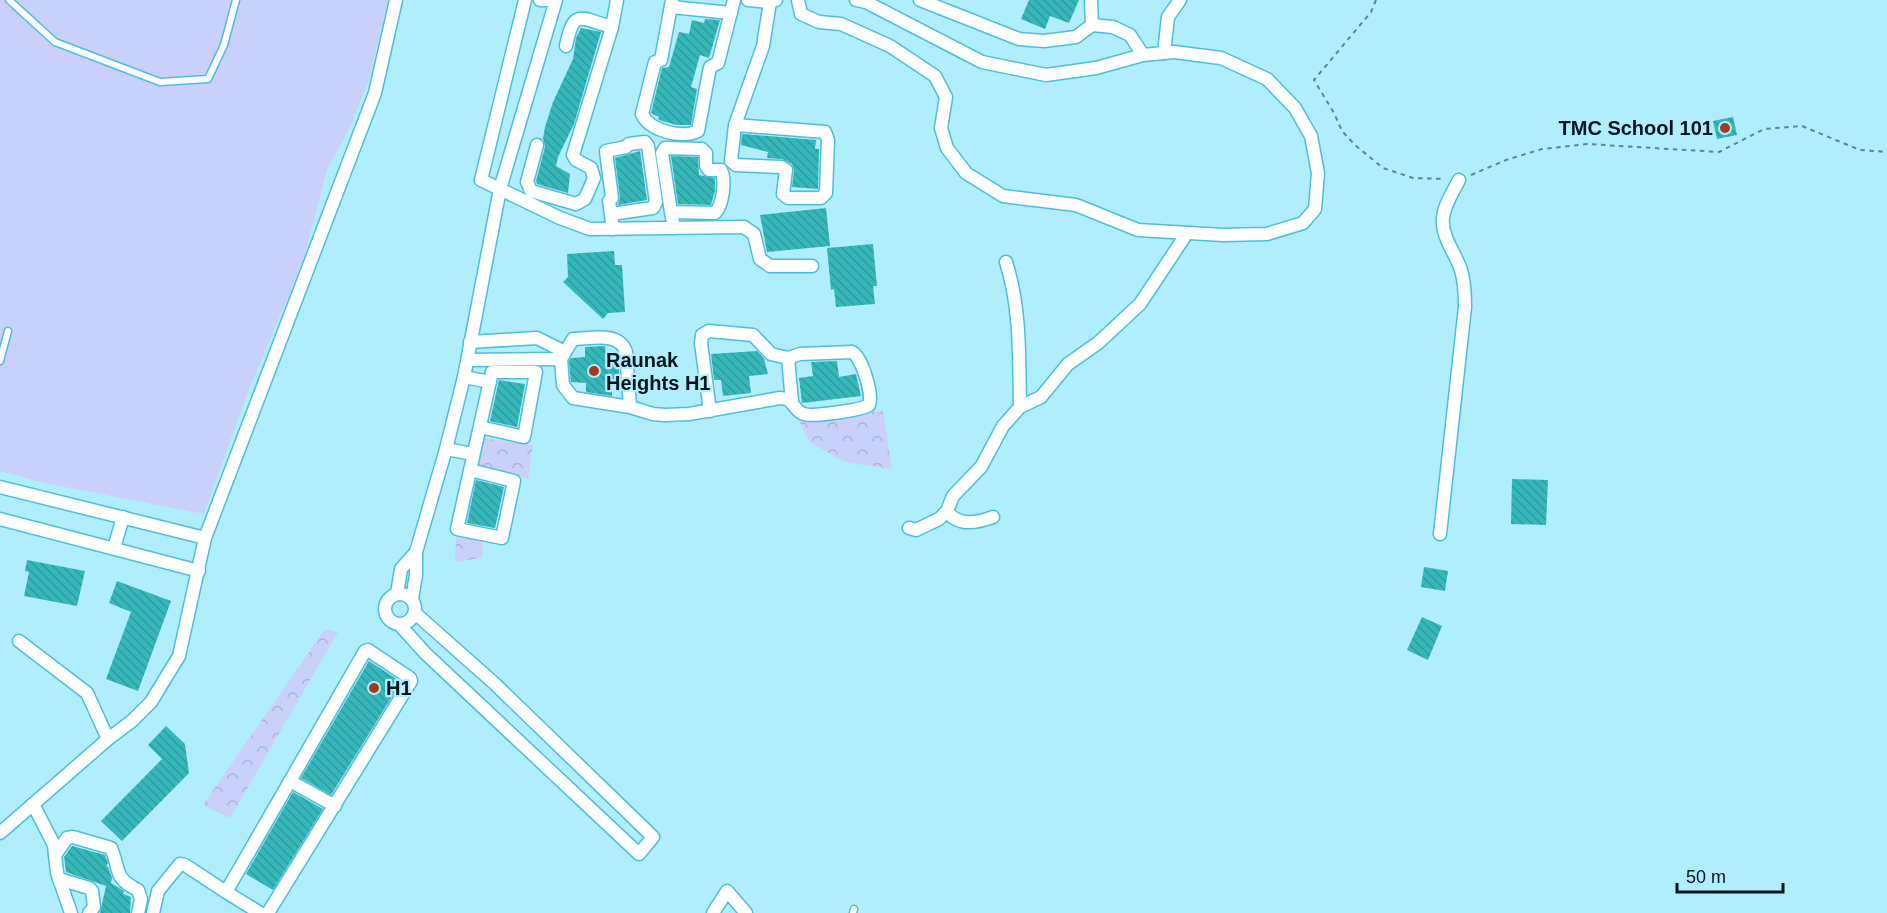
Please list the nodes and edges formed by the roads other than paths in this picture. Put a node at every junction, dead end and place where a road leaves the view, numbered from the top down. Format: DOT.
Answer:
graph roads {
  1 [pos="9,0"];
  2 [pos="236,0"];
  3 [pos="396,0"];
  4 [pos="525,0"];
  5 [pos="540,0"];
  6 [pos="556,0"];
  7 [pos="617,0"];
  8 [pos="734,0"];
  9 [pos="748,0"];
  10 [pos="798,0"];
  11 [pos="856,0"];
  12 [pos="920,0"];
  13 [pos="1091,0"];
  14 [pos="1180,0"];
  15 [pos="773,1"];
  16 [pos="672,3"];
  17 [pos="731,13"];
  18 [pos="1092,25"];
  19 [pos="612,27"];
  20 [pos="566,46"];
  21 [pos="1164,53"];
  22 [pos="1143,55"];
  23 [pos="735,125"];
  24 [pos="537,145"];
  25 [pos="1460,180"];
  26 [pos="500,189"];
  27 [pos="671,212"];
  28 [pos="611,214"];
  29 [pos="674,228"];
  30 [pos="613,229"];
  31 [pos="1187,233"];
  32 [pos="1006,262"];
  33 [pos="812,266"];
  34 [pos="8,331"];
  35 [pos="470,342"];
  36 [pos="563,356"];
  37 [pos="788,358"];
  38 [pos="468,360"];
  39 [pos="0,361"];
  40 [pos="464,377"];
  41 [pos="490,382"];
  42 [pos="792,402"];
  43 [pos="630,407"];
  44 [pos="1020,407"];
  45 [pos="710,411"];
  46 [pos="480,427"];
  47 [pos="446,448"];
  48 [pos="473,454"];
  49 [pos="470,470"];
  50 [pos="0,487"];
  51 [pos="947,511"];
  52 [pos="993,517"];
  53 [pos="123,518"];
  54 [pos="0,519"];
  55 [pos="909,528"];
  56 [pos="1440,534"];
  57 [pos="205,538"];
  58 [pos="114,548"];
  59 [pos="416,552"];
  60 [pos="199,571"];
  61 [pos="397,594"];
  62 [pos="412,599"];
  63 [pos="415,614"];
  64 [pos="399,624"];
  65 [pos="19,642"];
  66 [pos="108,739"];
  67 [pos="290,781"];
  68 [pos="33,804"];
  69 [pos="335,806"];
  70 [pos="0,833"];
  71 [pos="55,855"];
  72 [pos="59,879"];
  73 [pos="226,892"];
  74 [pos="71,913"];
  75 [pos="89,913"];
  76 [pos="138,913"];
  77 [pos="153,913"];
  78 [pos="260,913"];
  79 [pos="268,913"];
  80 [pos="713,913"];
  81 [pos="746,913"];
  1 -- 2 [label="lane"];
  3 -- 57 [label="street"];
  4 -- 26 [label="street"];
  5 -- 6 [label="street"];
  6 -- 26 [label="street"];
  7 -- 19 [label="street"];
  8 -- 17 [label="street"];
  9 -- 15 [label="street"];
  10 -- 31 [label="street"];
  11 -- 22 [label="street"];
  12 -- 18 [label="street"];
  13 -- 18 [label="street"];
  14 -- 21 [label="street"];
  15 -- 23 [label="street"];
  16 -- 17 [label="street"];
  16 -- 17 [label="street"];
  18 -- 22 [label="street"];
  19 -- 20 [label="street"];
  19 -- 24 [label="street"];
  21 -- 22 [label="street"];
  21 -- 31 [label="street"];
  23 -- 23 [label="street"];
  25 -- 56 [label="street"];
  26 -- 30 [label="street"];
  26 -- 35 [label="street"];
  27 -- 27 [label="street"];
  27 -- 29 [label="street"];
  28 -- 28 [label="street"];
  28 -- 30 [label="street"];
  29 -- 30 [label="street"];
  29 -- 33 [label="street"];
  31 -- 44 [label="street"];
  32 -- 44 [label="street"];
  34 -- 39 [label="lane"];
  35 -- 36 [label="street"];
  35 -- 38 [label="street"];
  36 -- 38 [label="street"];
  36 -- 43 [label="street"];
  36 -- 43 [label="street"];
  37 -- 42 [label="street"];
  37 -- 42 [label="street"];
  37 -- 45 [label="street"];
  38 -- 40 [label="street"];
  40 -- 41 [label="street"];
  40 -- 47 [label="street"];
  41 -- 46 [label="street"];
  41 -- 46 [label="street"];
  42 -- 45 [label="street"];
  43 -- 45 [label="street"];
  44 -- 51 [label="street"];
  46 -- 48 [label="street"];
  47 -- 48 [label="street"];
  47 -- 59 [label="street"];
  48 -- 49 [label="street"];
  49 -- 49 [label="street"];
  50 -- 53 [label="street"];
  51 -- 52 [label="street"];
  51 -- 55 [label="street"];
  53 -- 57 [label="street"];
  53 -- 58 [label="street"];
  54 -- 58 [label="street"];
  57 -- 60 [label="street"];
  58 -- 60 [label="street"];
  59 -- 61 [label="street"];
  59 -- 62 [label="street"];
  60 -- 66 [label="street"];
  61 -- 62 [label="street"];
  61 -- 64 [label="street"];
  62 -- 63 [label="street"];
  63 -- 64 [label="street"];
  63 -- 64 [label="street"];
  65 -- 66 [label="street"];
  66 -- 68 [label="street"];
  67 -- 69 [label="street"];
  67 -- 69 [label="street"];
  67 -- 73 [label="street"];
  68 -- 70 [label="street"];
  68 -- 71 [label="street"];
  69 -- 79 [label="street"];
  71 -- 72 [label="street"];
  71 -- 76 [label="street"];
  72 -- 74 [label="street"];
  72 -- 75 [label="street"];
  73 -- 77 [label="street"];
  73 -- 78 [label="street"];
  80 -- 81 [label="street"];
}
